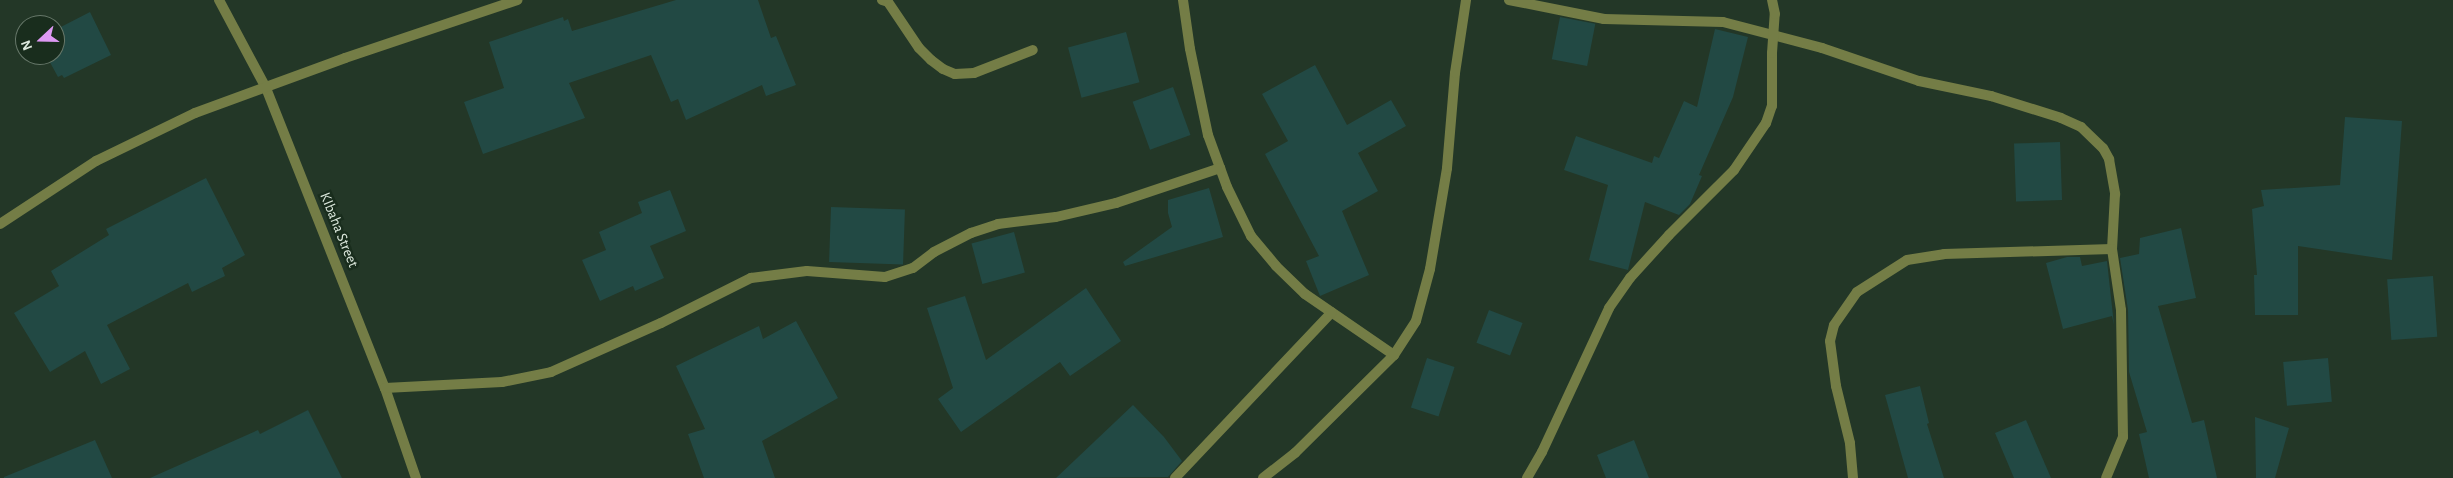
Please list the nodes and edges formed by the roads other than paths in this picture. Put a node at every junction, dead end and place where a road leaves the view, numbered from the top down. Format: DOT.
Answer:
graph roads {
  1 [pos="219,0"];
  2 [pos="517,0"];
  3 [pos="882,0"];
  4 [pos="1183,0"];
  5 [pos="1466,0"];
  6 [pos="1509,0"];
  7 [pos="1772,0"];
  8 [pos="1773,34"];
  9 [pos="1033,50"];
  10 [pos="266,88"];
  11 [pos="1220,168"];
  12 [pos="0,224"];
  13 [pos="2112,249"];
  14 [pos="1332,312"];
  15 [pos="1394,354"];
  16 [pos="385,388"];
  17 [pos="416,478"];
  18 [pos="1175,478"];
  19 [pos="1262,478"];
  20 [pos="1527,478"];
  21 [pos="1853,478"];
  22 [pos="2106,478"];
  1 -- 10 [label="street, KIbaha Street"];
  2 -- 10 [label="street"];
  3 -- 9 [label="street"];
  4 -- 11 [label="street"];
  5 -- 15 [label="street"];
  6 -- 8 [label="street"];
  7 -- 8 [label="street"];
  8 -- 13 [label="street"];
  8 -- 20 [label="street"];
  10 -- 12 [label="street"];
  10 -- 16 [label="street, KIbaha Street"];
  11 -- 14 [label="street"];
  11 -- 16 [label="street"];
  13 -- 21 [label="street"];
  13 -- 22 [label="street"];
  14 -- 15 [label="street"];
  14 -- 18 [label="street"];
  15 -- 19 [label="street"];
  16 -- 17 [label="street, KIbaha Street"];
}
